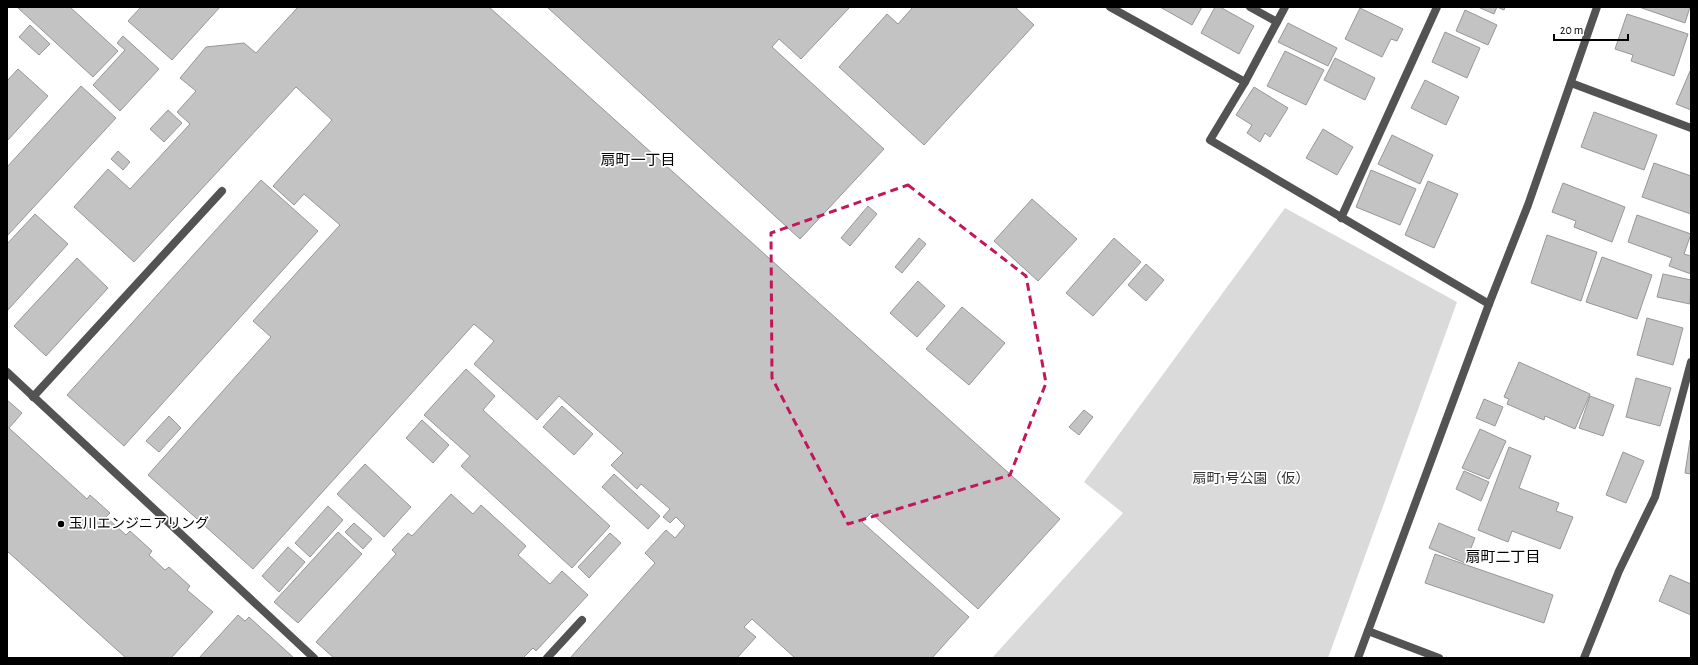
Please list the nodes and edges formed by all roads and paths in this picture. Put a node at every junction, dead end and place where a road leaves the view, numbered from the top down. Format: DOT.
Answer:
graph roads {
  1 [pos="1110,7"];
  2 [pos="1250,7"];
  3 [pos="1285,7"];
  4 [pos="1437,7"];
  5 [pos="1597,7"];
  6 [pos="1277,22"];
  7 [pos="1245,82"];
  8 [pos="1571,83"];
  9 [pos="1691,128"];
  10 [pos="222,191"];
  11 [pos="1341,218"];
  12 [pos="1489,304"];
  13 [pos="1691,362"];
  14 [pos="7,372"];
  15 [pos="34,397"];
  16 [pos="582,620"];
  17 [pos="1368,631"];
  18 [pos="314,658"];
  19 [pos="547,658"];
  20 [pos="1358,658"];
  21 [pos="1439,658"];
  22 [pos="1584,658"];
  1 -- 7 [label="street"];
  2 -- 6 [label="street"];
  3 -- 6 [label="street"];
  4 -- 11 [label="street"];
  5 -- 8 [label="street"];
  6 -- 7 [label="street"];
  7 -- 11 [label="street"];
  8 -- 9 [label="street"];
  8 -- 12 [label="street"];
  10 -- 15 [label="street"];
  11 -- 12 [label="street"];
  12 -- 17 [label="street"];
  13 -- 22 [label="street"];
  14 -- 15 [label="street"];
  15 -- 18 [label="street"];
  16 -- 19 [label="street"];
  17 -- 20 [label="street"];
  17 -- 21 [label="street"];
}
